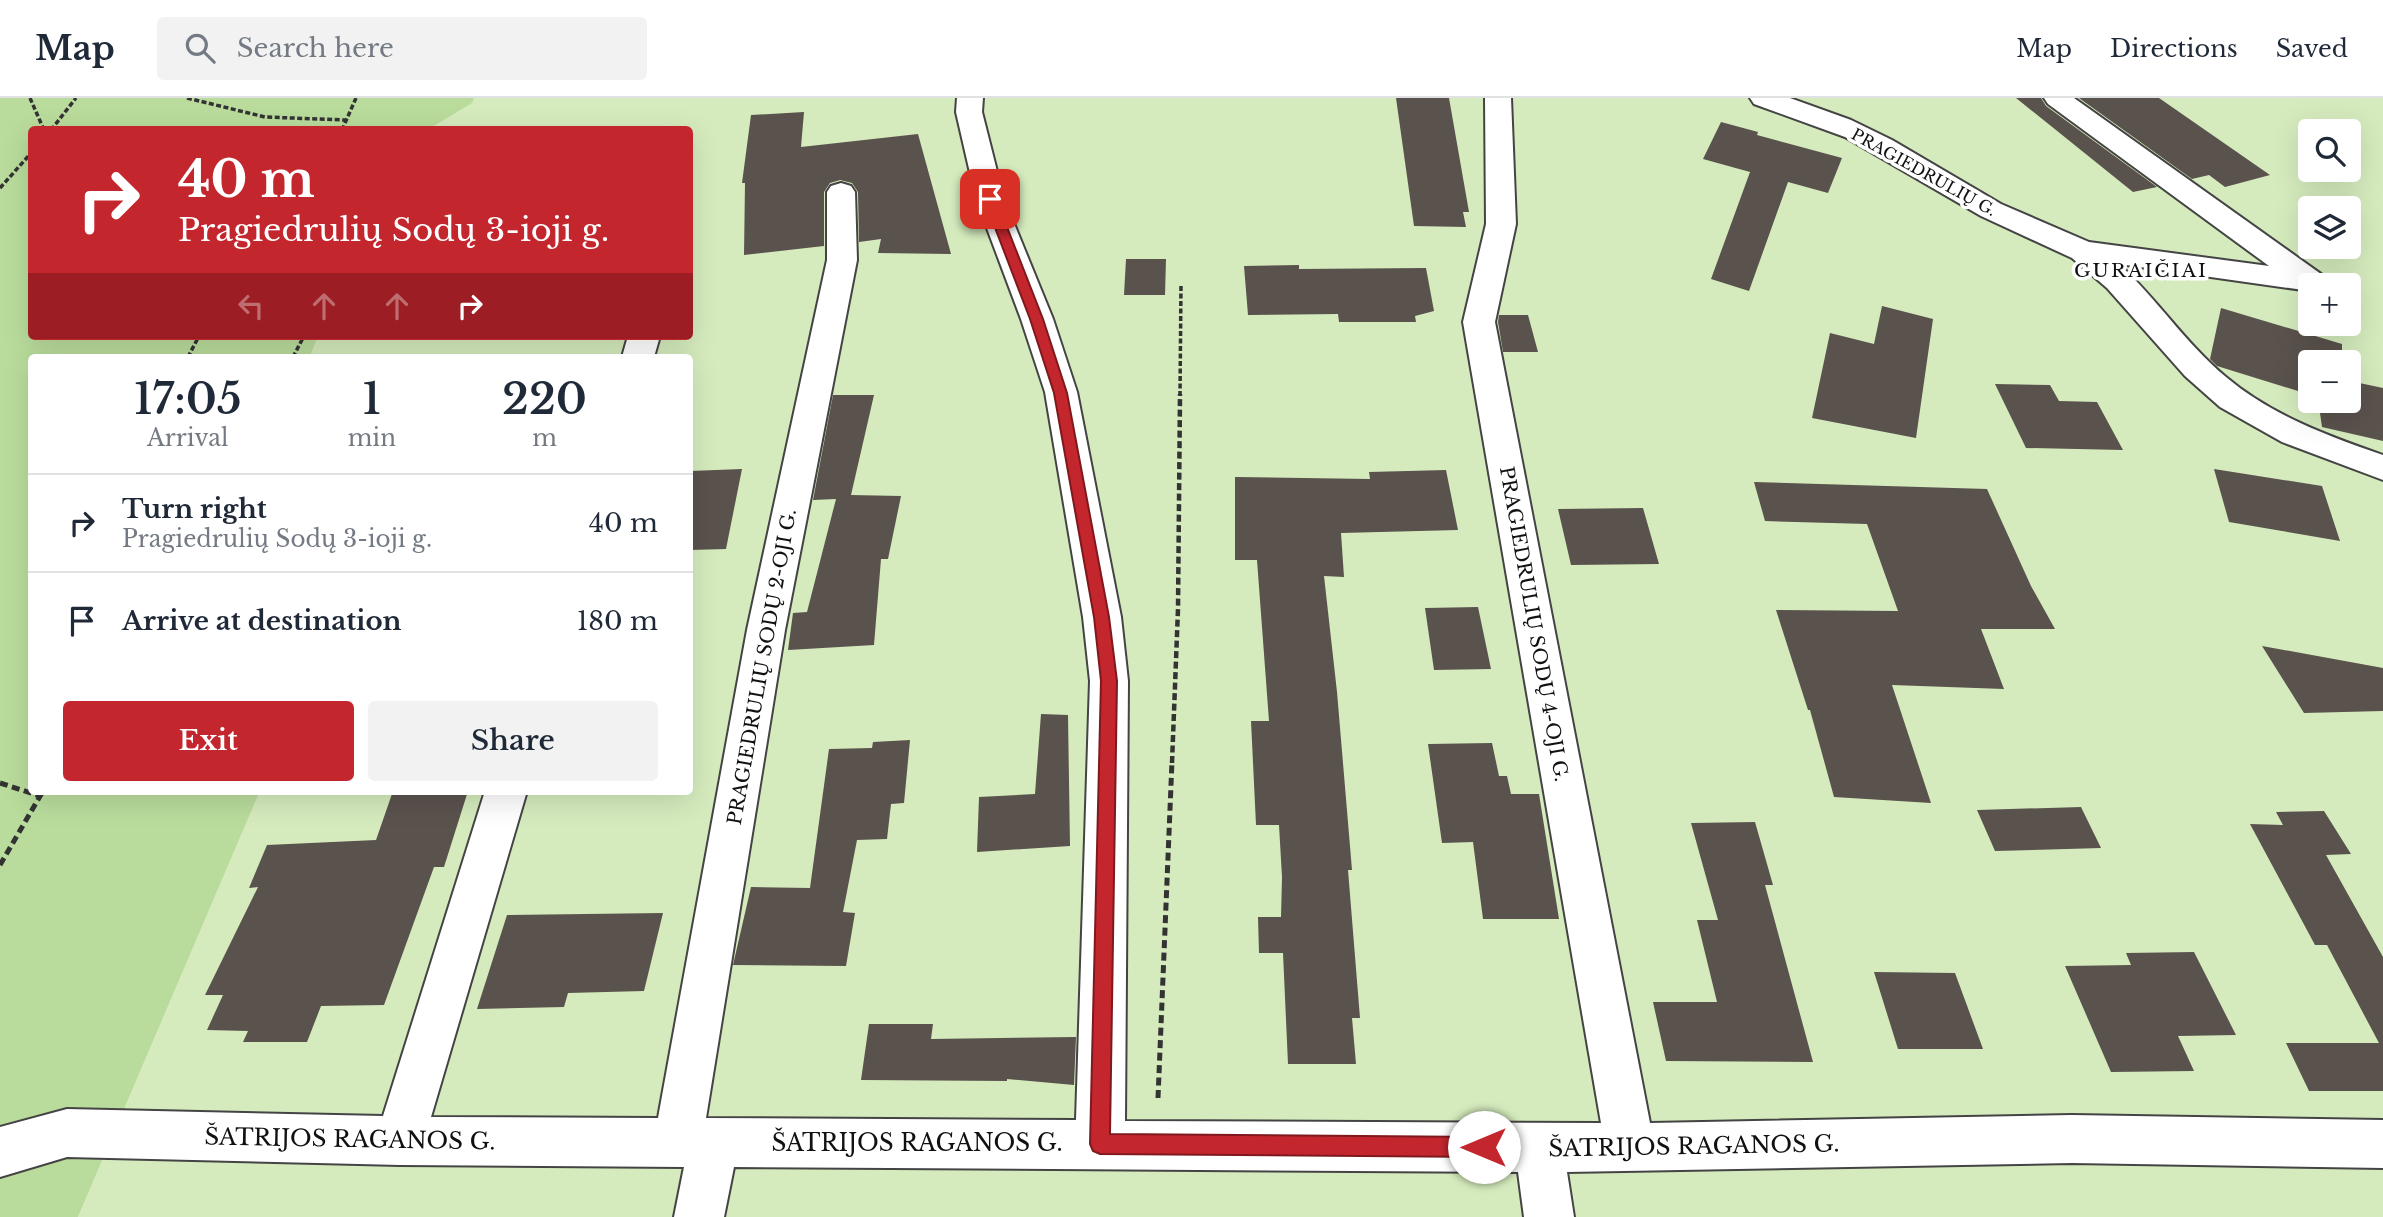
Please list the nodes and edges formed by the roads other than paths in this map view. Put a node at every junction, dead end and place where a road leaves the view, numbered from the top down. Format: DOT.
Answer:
graph roads {
  1 [pos="970,98"];
  2 [pos="1498,98"];
  3 [pos="1763,98"];
  4 [pos="2057,98"];
  5 [pos="841,192"];
  6 [pos="2082,250"];
  7 [pos="2383,468"];
  8 [pos="505,795"];
  9 [pos="400,1141"];
  10 [pos="696,1142"];
  11 [pos="1100,1144"];
  12 [pos="2383,1144"];
  13 [pos="1539,1148"];
  14 [pos="1630,1149"];
  15 [pos="0,1152"];
  16 [pos="699,1217"];
  17 [pos="1549,1217"];
  1 -- 11 [label="street"];
  2 -- 14 [label="street, PRAGIEDRULIŲ SODŲ 4-OJI G."];
  3 -- 6 [label="street, PRAGIEDRULIŲ G."];
  4 -- 6 [label="street"];
  5 -- 10 [label="street, PRAGIEDRULIŲ SODŲ 2-OJI G."];
  6 -- 7 [label="street, PRAGIEDRULIŲ G."];
  8 -- 9 [label="street"];
  9 -- 10 [label="street, ŠATRIJOS RAGANOS G."];
  9 -- 15 [label="street, ŠATRIJOS RAGANOS G."];
  10 -- 11 [label="street, ŠATRIJOS RAGANOS G."];
  10 -- 16 [label="street, PRAGIEDRULIŲ SODŲ 2-OJI G."];
  11 -- 13 [label="street, ŠATRIJOS RAGANOS G."];
  12 -- 14 [label="street, ŠATRIJOS RAGANOS G."];
  13 -- 14 [label="street, ŠATRIJOS RAGANOS G."];
  13 -- 17 [label="street"];
}
